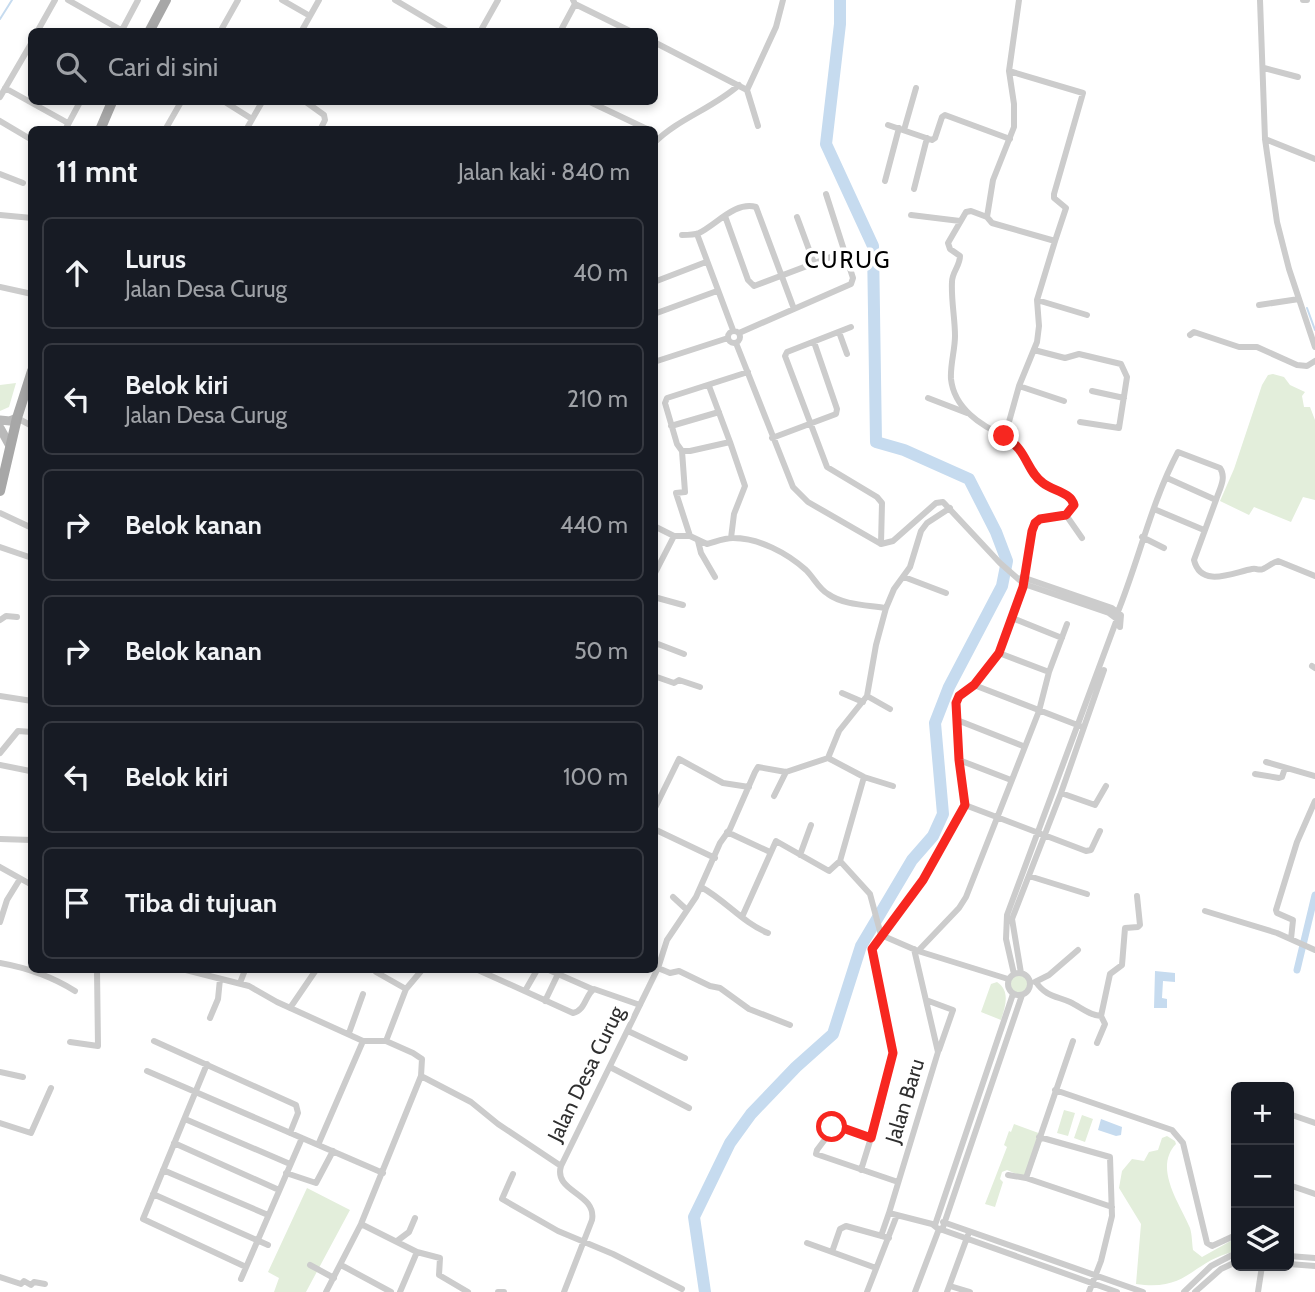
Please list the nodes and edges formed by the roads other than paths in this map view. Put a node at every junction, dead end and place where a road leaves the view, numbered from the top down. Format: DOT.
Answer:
graph roads {
  1 [pos="55,0"];
  2 [pos="68,0"];
  3 [pos="138,0"];
  4 [pos="166,0"];
  5 [pos="238,0"];
  6 [pos="282,0"];
  7 [pos="319,0"];
  8 [pos="395,0"];
  9 [pos="498,0"];
  10 [pos="783,0"];
  11 [pos="1019,0"];
  12 [pos="1260,0"];
  13 [pos="574,2"];
  14 [pos="310,16"];
  15 [pos="39,28"];
  16 [pos="116,28"];
  17 [pos="123,28"];
  18 [pos="151,28"];
  19 [pos="222,28"];
  20 [pos="304,28"];
  21 [pos="442,28"];
  22 [pos="482,28"];
  23 [pos="562,28"];
  24 [pos="624,28"];
  25 [pos="658,44"];
  26 [pos="28,47"];
  27 [pos="1264,68"];
  28 [pos="1009,71"];
  29 [pos="1298,77"];
  30 [pos="740,85"];
  31 [pos="5,88"];
  32 [pos="916,88"];
  33 [pos="747,90"];
  34 [pos="0,97"];
  35 [pos="28,102"];
  36 [pos="32,105"];
  37 [pos="78,105"];
  38 [pos="111,105"];
  39 [pos="179,105"];
  40 [pos="230,105"];
  41 [pos="260,105"];
  42 [pos="310,105"];
  43 [pos="597,105"];
  44 [pos="252,118"];
  45 [pos="0,121"];
  46 [pos="640,125"];
  47 [pos="888,125"];
  48 [pos="66,126"];
  49 [pos="102,126"];
  50 [pos="167,126"];
  51 [pos="248,126"];
  52 [pos="322,126"];
  53 [pos="758,126"];
  54 [pos="902,129"];
  55 [pos="658,137"];
  56 [pos="28,138"];
  57 [pos="927,138"];
  58 [pos="1010,139"];
  59 [pos="1265,139"];
  60 [pos="1315,159"];
  61 [pos="0,174"];
  62 [pos="885,181"];
  63 [pos="23,183"];
  64 [pos="914,189"];
  65 [pos="826,194"];
  66 [pos="0,215"];
  67 [pos="911,215"];
  68 [pos="725,216"];
  69 [pos="797,217"];
  70 [pos="987,217"];
  71 [pos="28,218"];
  72 [pos="960,221"];
  73 [pos="697,234"];
  74 [pos="682,235"];
  75 [pos="1055,242"];
  76 [pos="844,252"];
  77 [pos="706,262"];
  78 [pos="814,263"];
  79 [pos="783,275"];
  80 [pos="658,280"];
  81 [pos="0,287"];
  82 [pos="717,291"];
  83 [pos="28,293"];
  84 [pos="1299,299"];
  85 [pos="1037,300"];
  86 [pos="1259,305"];
  87 [pos="794,309"];
  88 [pos="658,313"];
  89 [pos="1087,315"];
  90 [pos="851,327"];
  91 [pos="736,332"];
  92 [pos="839,332"];
  93 [pos="1190,335"];
  94 [pos="728,338"];
  95 [pos="737,342"];
  96 [pos="814,342"];
  97 [pos="1315,347"];
  98 [pos="1034,350"];
  99 [pos="847,354"];
  100 [pos="658,361"];
  101 [pos="1315,361"];
  102 [pos="748,372"];
  103 [pos="28,384"];
  104 [pos="709,386"];
  105 [pos="1019,386"];
  106 [pos="1092,391"];
  107 [pos="1124,397"];
  108 [pos="928,398"];
  109 [pos="1064,401"];
  110 [pos="719,412"];
  111 [pos="969,414"];
  112 [pos="17,418"];
  113 [pos="0,420"];
  114 [pos="1080,422"];
  115 [pos="28,424"];
  116 [pos="810,425"];
  117 [pos="671,426"];
  118 [pos="0,428"];
  119 [pos="1004,436"];
  120 [pos="772,438"];
  121 [pos="730,442"];
  122 [pos="682,451"];
  123 [pos="6,452"];
  124 [pos="1167,478"];
  125 [pos="0,491"];
  126 [pos="1216,500"];
  127 [pos="950,508"];
  128 [pos="1154,509"];
  129 [pos="0,513"];
  130 [pos="1066,515"];
  131 [pos="28,526"];
  132 [pos="658,528"];
  133 [pos="1204,530"];
  134 [pos="674,536"];
  135 [pos="690,536"];
  136 [pos="1142,537"];
  137 [pos="731,538"];
  138 [pos="1082,538"];
  139 [pos="698,541"];
  140 [pos="881,544"];
  141 [pos="0,547"];
  142 [pos="1164,548"];
  143 [pos="28,557"];
  144 [pos="658,567"];
  145 [pos="715,576"];
  146 [pos="1315,576"];
  147 [pos="904,577"];
  148 [pos="1025,581"];
  149 [pos="946,593"];
  150 [pos="658,598"];
  151 [pos="683,605"];
  152 [pos="886,608"];
  153 [pos="1117,614"];
  154 [pos="18,617"];
  155 [pos="1012,618"];
  156 [pos="0,620"];
  157 [pos="1067,624"];
  158 [pos="1062,638"];
  159 [pos="658,645"];
  160 [pos="999,653"];
  161 [pos="684,654"];
  162 [pos="1049,672"];
  163 [pos="658,677"];
  164 [pos="974,685"];
  165 [pos="700,687"];
  166 [pos="842,693"];
  167 [pos="0,696"];
  168 [pos="865,699"];
  169 [pos="28,700"];
  170 [pos="890,709"];
  171 [pos="1039,711"];
  172 [pos="957,720"];
  173 [pos="1081,727"];
  174 [pos="28,732"];
  175 [pos="1023,747"];
  176 [pos="0,753"];
  177 [pos="828,758"];
  178 [pos="959,760"];
  179 [pos="1266,762"];
  180 [pos="0,765"];
  181 [pos="13,767"];
  182 [pos="1285,768"];
  183 [pos="1065,770"];
  184 [pos="28,771"];
  185 [pos="786,772"];
  186 [pos="1255,774"];
  187 [pos="1315,776"];
  188 [pos="864,777"];
  189 [pos="1010,780"];
  190 [pos="893,786"];
  191 [pos="1105,786"];
  192 [pos="749,787"];
  193 [pos="1061,793"];
  194 [pos="775,796"];
  195 [pos="1315,801"];
  196 [pos="658,802"];
  197 [pos="965,805"];
  198 [pos="997,816"];
  199 [pos="811,825"];
  200 [pos="658,831"];
  201 [pos="1100,831"];
  202 [pos="727,832"];
  203 [pos="1041,834"];
  204 [pos="0,839"];
  205 [pos="28,840"];
  206 [pos="770,852"];
  207 [pos="800,855"];
  208 [pos="715,858"];
  209 [pos="840,861"];
  210 [pos="0,867"];
  211 [pos="1029,876"];
  212 [pos="20,879"];
  213 [pos="28,883"];
  214 [pos="701,887"];
  215 [pos="1087,894"];
  216 [pos="1137,896"];
  217 [pos="673,897"];
  218 [pos="687,910"];
  219 [pos="1205,911"];
  220 [pos="742,917"];
  221 [pos="0,922"];
  222 [pos="768,933"];
  223 [pos="880,934"];
  224 [pos="1294,941"];
  225 [pos="916,950"];
  226 [pos="1078,950"];
  227 [pos="1315,950"];
  228 [pos="0,963"];
  229 [pos="28,968"];
  230 [pos="658,968"];
  231 [pos="43,973"];
  232 [pos="97,973"];
  233 [pos="197,973"];
  234 [pos="244,973"];
  235 [pos="314,973"];
  236 [pos="378,973"];
  237 [pos="419,973"];
  238 [pos="485,973"];
  239 [pos="501,973"];
  240 [pos="535,973"];
  241 [pos="570,973"];
  242 [pos="656,973"];
  243 [pos="558,974"];
  244 [pos="1014,976"];
  245 [pos="568,978"];
  246 [pos="220,979"];
  247 [pos="498,979"];
  248 [pos="240,983"];
  249 [pos="1033,983"];
  250 [pos="406,989"];
  251 [pos="592,989"];
  252 [pos="75,991"];
  253 [pos="525,992"];
  254 [pos="363,993"];
  255 [pos="1013,994"];
  256 [pos="1022,995"];
  257 [pos="926,1000"];
  258 [pos="545,1001"];
  259 [pos="640,1005"];
  260 [pos="290,1008"];
  261 [pos="1101,1016"];
  262 [pos="209,1018"];
  263 [pos="790,1025"];
  264 [pos="628,1031"];
  265 [pos="349,1033"];
  266 [pos="154,1041"];
  267 [pos="363,1041"];
  268 [pos="386,1041"];
  269 [pos="1073,1041"];
  270 [pos="70,1042"];
  271 [pos="1097,1043"];
  272 [pos="938,1052"];
  273 [pos="685,1058"];
  274 [pos="207,1064"];
  275 [pos="610,1067"];
  276 [pos="147,1071"];
  277 [pos="0,1072"];
  278 [pos="421,1076"];
  279 [pos="23,1077"];
  280 [pos="51,1088"];
  281 [pos="1055,1090"];
  282 [pos="197,1092"];
  283 [pos="689,1108"];
  284 [pos="1294,1116"];
  285 [pos="184,1119"];
  286 [pos="971,1119"];
  287 [pos="979,1121"];
  288 [pos="0,1123"];
  289 [pos="1315,1123"];
  290 [pos="290,1133"];
  291 [pos="1039,1137"];
  292 [pos="302,1138"];
  293 [pos="871,1138"];
  294 [pos="174,1143"];
  295 [pos="318,1145"];
  296 [pos="333,1152"];
  297 [pos="290,1164"];
  298 [pos="561,1166"];
  299 [pos="163,1170"];
  300 [pos="861,1170"];
  301 [pos="383,1172"];
  302 [pos="286,1173"];
  303 [pos="513,1174"];
  304 [pos="1008,1175"];
  305 [pos="1026,1178"];
  306 [pos="898,1182"];
  307 [pos="1294,1187"];
  308 [pos="279,1190"];
  309 [pos="153,1194"];
  310 [pos="1315,1195"];
  311 [pos="1112,1207"];
  312 [pos="889,1213"];
  313 [pos="268,1215"];
  314 [pos="897,1215"];
  315 [pos="415,1218"];
  316 [pos="361,1224"];
  317 [pos="938,1225"];
  318 [pos="968,1235"];
  319 [pos="885,1237"];
  320 [pos="1231,1237"];
  321 [pos="257,1240"];
  322 [pos="397,1241"];
  323 [pos="584,1243"];
  324 [pos="807,1243"];
  325 [pos="268,1245"];
  326 [pos="416,1252"];
  327 [pos="832,1252"];
  328 [pos="1231,1256"];
  329 [pos="1294,1256"];
  330 [pos="1315,1258"];
  331 [pos="1231,1264"];
  332 [pos="1294,1264"];
  333 [pos="310,1265"];
  334 [pos="341,1265"];
  335 [pos="1315,1266"];
  336 [pos="246,1267"];
  337 [pos="876,1268"];
  338 [pos="1261,1271"];
  339 [pos="0,1277"];
  340 [pos="334,1278"];
  341 [pos="241,1279"];
  342 [pos="1094,1280"];
  343 [pos="45,1284"];
  344 [pos="682,1289"];
  345 [pos="948,1289"];
  346 [pos="326,1292"];
  347 [pos="391,1292"];
  348 [pos="400,1292"];
  349 [pos="468,1292"];
  350 [pos="498,1292"];
  351 [pos="504,1292"];
  352 [pos="564,1292"];
  353 [pos="867,1292"];
  354 [pos="915,1292"];
  355 [pos="970,1292"];
  356 [pos="1089,1292"];
  357 [pos="1117,1292"];
  358 [pos="1143,1292"];
  359 [pos="1184,1292"];
  360 [pos="1195,1292"];
  361 [pos="1258,1292"];
  1 -- 15 [label="street"];
  2 -- 16 [label="street"];
  3 -- 17 [label="street"];
  4 -- 18 [label="main road"];
  5 -- 19 [label="street"];
  6 -- 14 [label="street"];
  7 -- 14 [label="street"];
  8 -- 21 [label="street"];
  9 -- 22 [label="street"];
  10 -- 33 [label="street"];
  11 -- 28 [label="street"];
  12 -- 27 [label="street"];
  13 -- 23 [label="street"];
  13 -- 24 [label="street"];
  14 -- 20 [label="street"];
  25 -- 30 [label="street"];
  26 -- 31 [label="street"];
  27 -- 29 [label="street"];
  27 -- 59 [label="street"];
  28 -- 58 [label="street"];
  28 -- 75 [label="street"];
  30 -- 33 [label="street"];
  30 -- 55 [label="street"];
  31 -- 34 [label="street"];
  31 -- 35 [label="street"];
  32 -- 54 [label="street"];
  33 -- 53 [label="street"];
  36 -- 48 [label="street"];
  37 -- 48 [label="street"];
  38 -- 49 [label="main road"];
  39 -- 50 [label="street"];
  40 -- 44 [label="street"];
  41 -- 44 [label="street"];
  42 -- 52 [label="street"];
  43 -- 46 [label="street"];
  44 -- 51 [label="street"];
  45 -- 56 [label="street"];
  47 -- 54 [label="street"];
  54 -- 57 [label="street"];
  54 -- 62 [label="street"];
  57 -- 58 [label="street"];
  57 -- 64 [label="street"];
  58 -- 70 [label="street"];
  59 -- 60 [label="street"];
  59 -- 84 [label="street"];
  61 -- 63 [label="street"];
  65 -- 76 [label="street"];
  66 -- 71 [label="street"];
  67 -- 72 [label="street"];
  68 -- 73 [label="street"];
  68 -- 79 [label="street"];
  68 -- 79 [label="street"];
  69 -- 78 [label="street"];
  70 -- 72 [label="street"];
  70 -- 75 [label="street"];
  72 -- 111 [label="street"];
  73 -- 74 [label="street"];
  73 -- 77 [label="street"];
  75 -- 85 [label="street"];
  76 -- 78 [label="street"];
  76 -- 87 [label="street"];
  77 -- 80 [label="street"];
  77 -- 82 [label="street"];
  78 -- 79 [label="street"];
  79 -- 87 [label="street"];
  81 -- 83 [label="street"];
  82 -- 88 [label="street"];
  82 -- 91 [label="street"];
  84 -- 86 [label="street"];
  84 -- 97 [label="street"];
  85 -- 89 [label="street"];
  85 -- 98 [label="street"];
  87 -- 91 [label="street"];
  90 -- 92 [label="street"];
  91 -- 94 [label="street"];
  91 -- 95 [label="street"];
  92 -- 96 [label="street"];
  92 -- 99 [label="street"];
  93 -- 101 [label="street"];
  94 -- 95 [label="street"];
  94 -- 100 [label="street"];
  95 -- 102 [label="street"];
  96 -- 116 [label="street"];
  96 -- 116 [label="street"];
  98 -- 105 [label="street"];
  98 -- 107 [label="street"];
  102 -- 104 [label="street"];
  102 -- 120 [label="street"];
  103 -- 112 [label="main road"];
  104 -- 110 [label="street"];
  104 -- 117 [label="street"];
  105 -- 109 [label="street"];
  105 -- 119 [label="street"];
  106 -- 107 [label="street"];
  107 -- 114 [label="street"];
  108 -- 111 [label="street"];
  110 -- 117 [label="street"];
  110 -- 121 [label="street"];
  111 -- 119 [label="street"];
  112 -- 113 [label="main road"];
  112 -- 115 [label="street"];
  112 -- 123 [label="main road"];
  116 -- 120 [label="street"];
  116 -- 140 [label="street"];
  117 -- 122 [label="street"];
  118 -- 123 [label="main road"];
  119 -- 130 [label="street"];
  120 -- 140 [label="street"];
  121 -- 122 [label="street"];
  121 -- 137 [label="street"];
  122 -- 135 [label="street"];
  123 -- 125 [label="main road"];
  124 -- 126 [label="street"];
  124 -- 126 [label="street"];
  124 -- 128 [label="street"];
  126 -- 133 [label="street"];
  127 -- 140 [label="street"];
  127 -- 147 [label="street"];
  127 -- 148 [label="street"];
  128 -- 133 [label="street"];
  128 -- 136 [label="street"];
  129 -- 131 [label="street"];
  130 -- 138 [label="street"];
  130 -- 148 [label="street"];
  132 -- 134 [label="street"];
  133 -- 146 [label="street"];
  134 -- 135 [label="street"];
  134 -- 144 [label="street"];
  135 -- 139 [label="street"];
  136 -- 142 [label="street"];
  136 -- 153 [label="street"];
  137 -- 139 [label="street"];
  137 -- 152 [label="street"];
  139 -- 145 [label="street"];
  141 -- 143 [label="street"];
  147 -- 149 [label="street"];
  147 -- 152 [label="street"];
  148 -- 153 [label="street"];
  148 -- 155 [label="street"];
  150 -- 151 [label="street"];
  152 -- 168 [label="street"];
  153 -- 173 [label="street"];
  154 -- 156 [label="street"];
  155 -- 158 [label="street"];
  155 -- 160 [label="street"];
  157 -- 158 [label="street"];
  158 -- 162 [label="street"];
  159 -- 161 [label="street"];
  160 -- 162 [label="street"];
  160 -- 164 [label="street"];
  162 -- 171 [label="street"];
  163 -- 165 [label="street"];
  164 -- 171 [label="street"];
  164 -- 172 [label="street"];
  166 -- 168 [label="street"];
  167 -- 169 [label="street"];
  168 -- 170 [label="street"];
  168 -- 177 [label="street"];
  171 -- 173 [label="street"];
  171 -- 175 [label="street"];
  172 -- 175 [label="street"];
  172 -- 178 [label="street"];
  173 -- 183 [label="street"];
  174 -- 176 [label="street"];
  175 -- 189 [label="street"];
  176 -- 181 [label="street"];
  177 -- 185 [label="street, Jalan Desa Curug"];
  177 -- 188 [label="street"];
  178 -- 189 [label="street"];
  178 -- 197 [label="street"];
  179 -- 182 [label="street"];
  180 -- 181 [label="street"];
  181 -- 184 [label="street"];
  182 -- 186 [label="street"];
  182 -- 187 [label="street"];
  183 -- 193 [label="street"];
  183 -- 203 [label="street"];
  185 -- 192 [label="street, Jalan Desa Curug"];
  185 -- 194 [label="street"];
  188 -- 190 [label="street"];
  188 -- 209 [label="street"];
  189 -- 198 [label="street"];
  191 -- 193 [label="street"];
  192 -- 196 [label="street"];
  192 -- 202 [label="street, Jalan Desa Curug"];
  193 -- 203 [label="street"];
  195 -- 224 [label="street"];
  197 -- 198 [label="street"];
  197 -- 223 [label="street"];
  198 -- 203 [label="street"];
  198 -- 225 [label="street"];
  199 -- 207 [label="street"];
  200 -- 208 [label="street"];
  201 -- 203 [label="street"];
  202 -- 206 [label="street"];
  202 -- 208 [label="street, Jalan Desa Curug"];
  203 -- 211 [label="street"];
  203 -- 244 [label="street"];
  204 -- 205 [label="street"];
  206 -- 207 [label="street"];
  206 -- 220 [label="street"];
  207 -- 209 [label="street"];
  208 -- 214 [label="street, Jalan Desa Curug"];
  209 -- 223 [label="street"];
  210 -- 212 [label="street"];
  211 -- 215 [label="street"];
  211 -- 244 [label="street"];
  212 -- 213 [label="street"];
  212 -- 221 [label="street"];
  214 -- 218 [label="street, Jalan Desa Curug"];
  214 -- 220 [label="street"];
  216 -- 261 [label="street"];
  217 -- 218 [label="street"];
  218 -- 230 [label="street, Jalan Desa Curug"];
  219 -- 224 [label="street"];
  220 -- 222 [label="street"];
  223 -- 225 [label="street"];
  223 -- 293 [label="street"];
  224 -- 227 [label="street"];
  225 -- 244 [label="street"];
  225 -- 257 [label="street, Jalan Baru"];
  226 -- 249 [label="street"];
  228 -- 229 [label="street"];
  230 -- 263 [label="street"];
  231 -- 252 [label="street"];
  232 -- 270 [label="street"];
  233 -- 246 [label="street"];
  234 -- 248 [label="street"];
  235 -- 260 [label="street"];
  236 -- 250 [label="street"];
  237 -- 250 [label="street"];
  238 -- 247 [label="street"];
  239 -- 247 [label="street"];
  240 -- 253 [label="street"];
  241 -- 245 [label="street"];
  242 -- 259 [label="street, Jalan Desa Curug"];
  243 -- 245 [label="street"];
  243 -- 258 [label="street"];
  244 -- 249 [label="street"];
  244 -- 255 [label="street"];
  245 -- 251 [label="street"];
  246 -- 248 [label="street"];
  246 -- 262 [label="street"];
  247 -- 253 [label="street"];
  248 -- 260 [label="street"];
  249 -- 256 [label="street"];
  249 -- 261 [label="street"];
  250 -- 268 [label="street"];
  251 -- 258 [label="street"];
  251 -- 259 [label="street"];
  253 -- 258 [label="street"];
  254 -- 265 [label="street"];
  255 -- 256 [label="street"];
  255 -- 286 [label="street"];
  256 -- 287 [label="street"];
  257 -- 272 [label="street, Jalan Baru"];
  257 -- 272 [label="street, Jalan Baru"];
  259 -- 264 [label="street, Jalan Desa Curug"];
  260 -- 265 [label="street"];
  261 -- 271 [label="street"];
  264 -- 273 [label="street"];
  264 -- 275 [label="street, Jalan Desa Curug"];
  265 -- 267 [label="street"];
  266 -- 274 [label="street"];
  267 -- 268 [label="street"];
  267 -- 295 [label="street"];
  268 -- 278 [label="street"];
  269 -- 281 [label="street"];
  272 -- 306 [label="street, Jalan Baru"];
  274 -- 282 [label="street"];
  274 -- 290 [label="street"];
  275 -- 283 [label="street"];
  275 -- 298 [label="street, Jalan Desa Curug"];
  276 -- 282 [label="street"];
  277 -- 279 [label="street"];
  278 -- 298 [label="street"];
  278 -- 301 [label="street"];
  280 -- 288 [label="street"];
  281 -- 291 [label="street"];
  281 -- 320 [label="street"];
  282 -- 285 [label="street"];
  282 -- 290 [label="street"];
  284 -- 289 [label="street"];
  285 -- 294 [label="street"];
  285 -- 297 [label="street"];
  286 -- 287 [label="street"];
  286 -- 317 [label="street"];
  287 -- 317 [label="street"];
  290 -- 292 [label="street"];
  291 -- 305 [label="street"];
  291 -- 311 [label="street"];
  292 -- 295 [label="street"];
  292 -- 297 [label="street"];
  293 -- 300 [label="street"];
  293 -- 300 [label="street"];
  294 -- 299 [label="street"];
  294 -- 308 [label="street"];
  295 -- 296 [label="street"];
  296 -- 301 [label="street"];
  296 -- 302 [label="street"];
  297 -- 302 [label="street"];
  298 -- 323 [label="street"];
  299 -- 309 [label="street"];
  299 -- 313 [label="street"];
  300 -- 306 [label="street"];
  301 -- 316 [label="street"];
  302 -- 308 [label="street"];
  303 -- 323 [label="street"];
  304 -- 305 [label="street"];
  305 -- 311 [label="street"];
  306 -- 312 [label="street, Jalan Baru"];
  307 -- 310 [label="street"];
  308 -- 313 [label="street"];
  309 -- 321 [label="street"];
  309 -- 336 [label="street"];
  311 -- 342 [label="street"];
  312 -- 314 [label="street"];
  312 -- 319 [label="street, Jalan Baru"];
  313 -- 321 [label="street"];
  314 -- 317 [label="street"];
  314 -- 319 [label="street"];
  315 -- 322 [label="street"];
  316 -- 322 [label="street"];
  316 -- 334 [label="street"];
  317 -- 318 [label="street"];
  317 -- 354 [label="street"];
  318 -- 342 [label="street"];
  318 -- 345 [label="street"];
  319 -- 327 [label="street"];
  319 -- 337 [label="street"];
  321 -- 325 [label="street"];
  321 -- 336 [label="street"];
  322 -- 326 [label="street"];
  323 -- 344 [label="street"];
  323 -- 352 [label="street"];
  324 -- 327 [label="street"];
  326 -- 348 [label="street"];
  326 -- 349 [label="street"];
  327 -- 337 [label="street"];
  328 -- 359 [label="street"];
  329 -- 330 [label="street"];
  331 -- 360 [label="street"];
  332 -- 335 [label="street"];
  333 -- 340 [label="street"];
  334 -- 340 [label="street"];
  334 -- 347 [label="street"];
  336 -- 341 [label="street"];
  337 -- 353 [label="street"];
  338 -- 361 [label="street"];
  339 -- 343 [label="street"];
  340 -- 346 [label="street"];
  342 -- 356 [label="street"];
  342 -- 357 [label="street"];
  342 -- 358 [label="street"];
  345 -- 355 [label="street"];
  350 -- 351 [label="street"];
}
